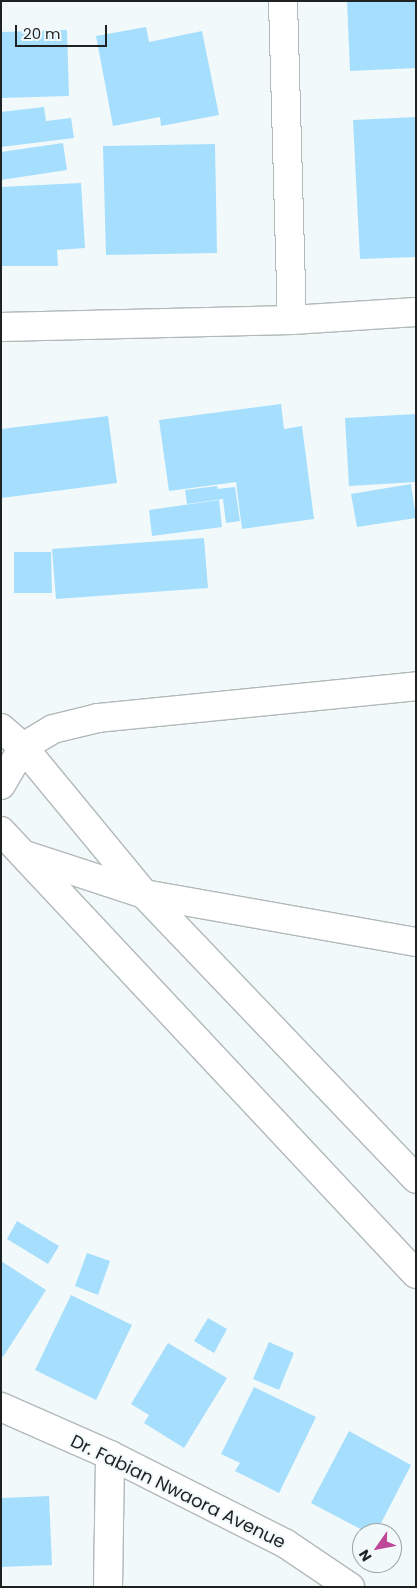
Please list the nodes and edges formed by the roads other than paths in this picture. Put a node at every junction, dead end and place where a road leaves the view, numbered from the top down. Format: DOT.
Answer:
graph roads {
  1 [pos="283,1"];
  2 [pos="416,312"];
  3 [pos="292,320"];
  4 [pos="1,327"];
  5 [pos="416,686"];
  6 [pos="1,728"];
  7 [pos="23,747"];
  8 [pos="1,785"];
  9 [pos="1,831"];
  10 [pos="23,855"];
  11 [pos="144,894"];
  12 [pos="416,942"];
  13 [pos="416,1179"];
  14 [pos="416,1274"];
  15 [pos="1,1407"];
  16 [pos="110,1455"];
  17 [pos="108,1587"];
  18 [pos="350,1587"];
  1 -- 3 [label="street"];
  2 -- 3 [label="street"];
  3 -- 4 [label="street"];
  5 -- 7 [label="street"];
  6 -- 7 [label="street"];
  7 -- 8 [label="street"];
  7 -- 11 [label="street"];
  9 -- 10 [label="street"];
  10 -- 11 [label="street"];
  10 -- 14 [label="street"];
  11 -- 12 [label="street"];
  11 -- 13 [label="street"];
  15 -- 16 [label="street, Dr. Fabian Nwaora Avenue"];
  16 -- 17 [label="street"];
  16 -- 18 [label="street, Dr. Fabian Nwaora Avenue"];
}
